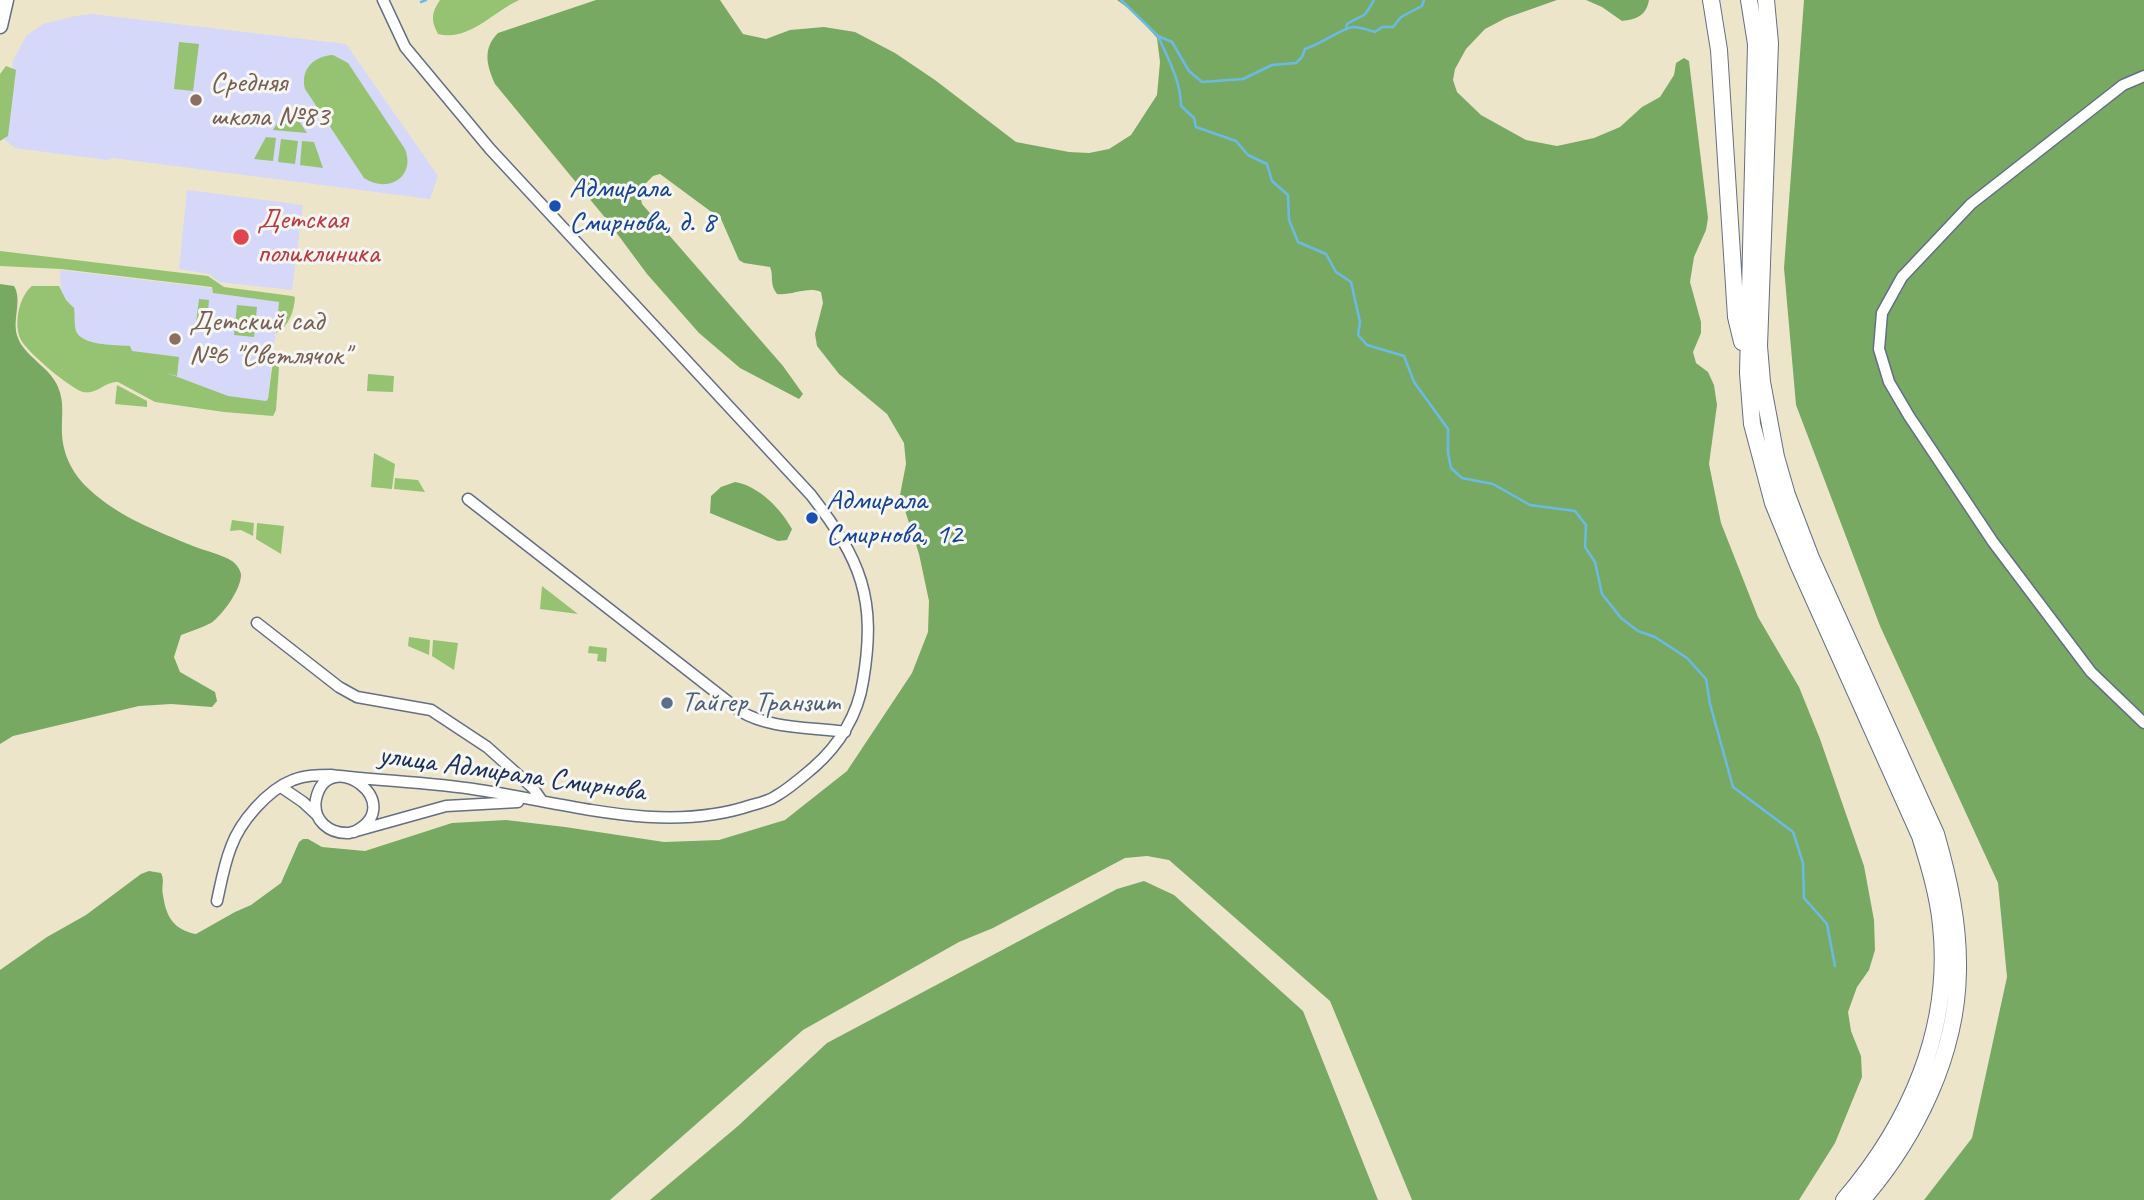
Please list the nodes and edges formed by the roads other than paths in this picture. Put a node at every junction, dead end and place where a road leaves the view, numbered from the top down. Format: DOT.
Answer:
graph roads {
  1 [pos="6,0"];
  2 [pos="383,0"];
  3 [pos="1711,0"];
  4 [pos="1749,0"];
  5 [pos="1766,0"];
  6 [pos="0,26"];
  7 [pos="2144,75"];
  8 [pos="1748,373"];
  9 [pos="468,499"];
  10 [pos="257,623"];
  11 [pos="2144,723"];
  12 [pos="845,732"];
  13 [pos="345,777"];
  14 [pos="281,787"];
  15 [pos="542,801"];
  16 [pos="317,815"];
  17 [pos="354,832"];
  18 [pos="217,901"];
  19 [pos="1844,1200"];
  20 [pos="1863,1200"];
  1 -- 6 [label="main road"];
  2 -- 12 [label="street, улица Адмирала Смирнова"];
  3 -- 8 [label="highway"];
  4 -- 8 [label="highway"];
  5 -- 20 [label="highway"];
  7 -- 11 [label="street"];
  8 -- 19 [label="highway"];
  9 -- 12 [label="street"];
  10 -- 15 [label="street"];
  12 -- 15 [label="street, улица Адмирала Смирнова"];
  13 -- 14 [label="street, улица Адмирала Смирнова"];
  13 -- 15 [label="street, улица Адмирала Смирнова"];
  13 -- 16 [label="street"];
  13 -- 17 [label="street"];
  14 -- 16 [label="street"];
  14 -- 18 [label="street, улица Адмирала Смирнова"];
  15 -- 17 [label="street"];
  16 -- 17 [label="street"];
}
